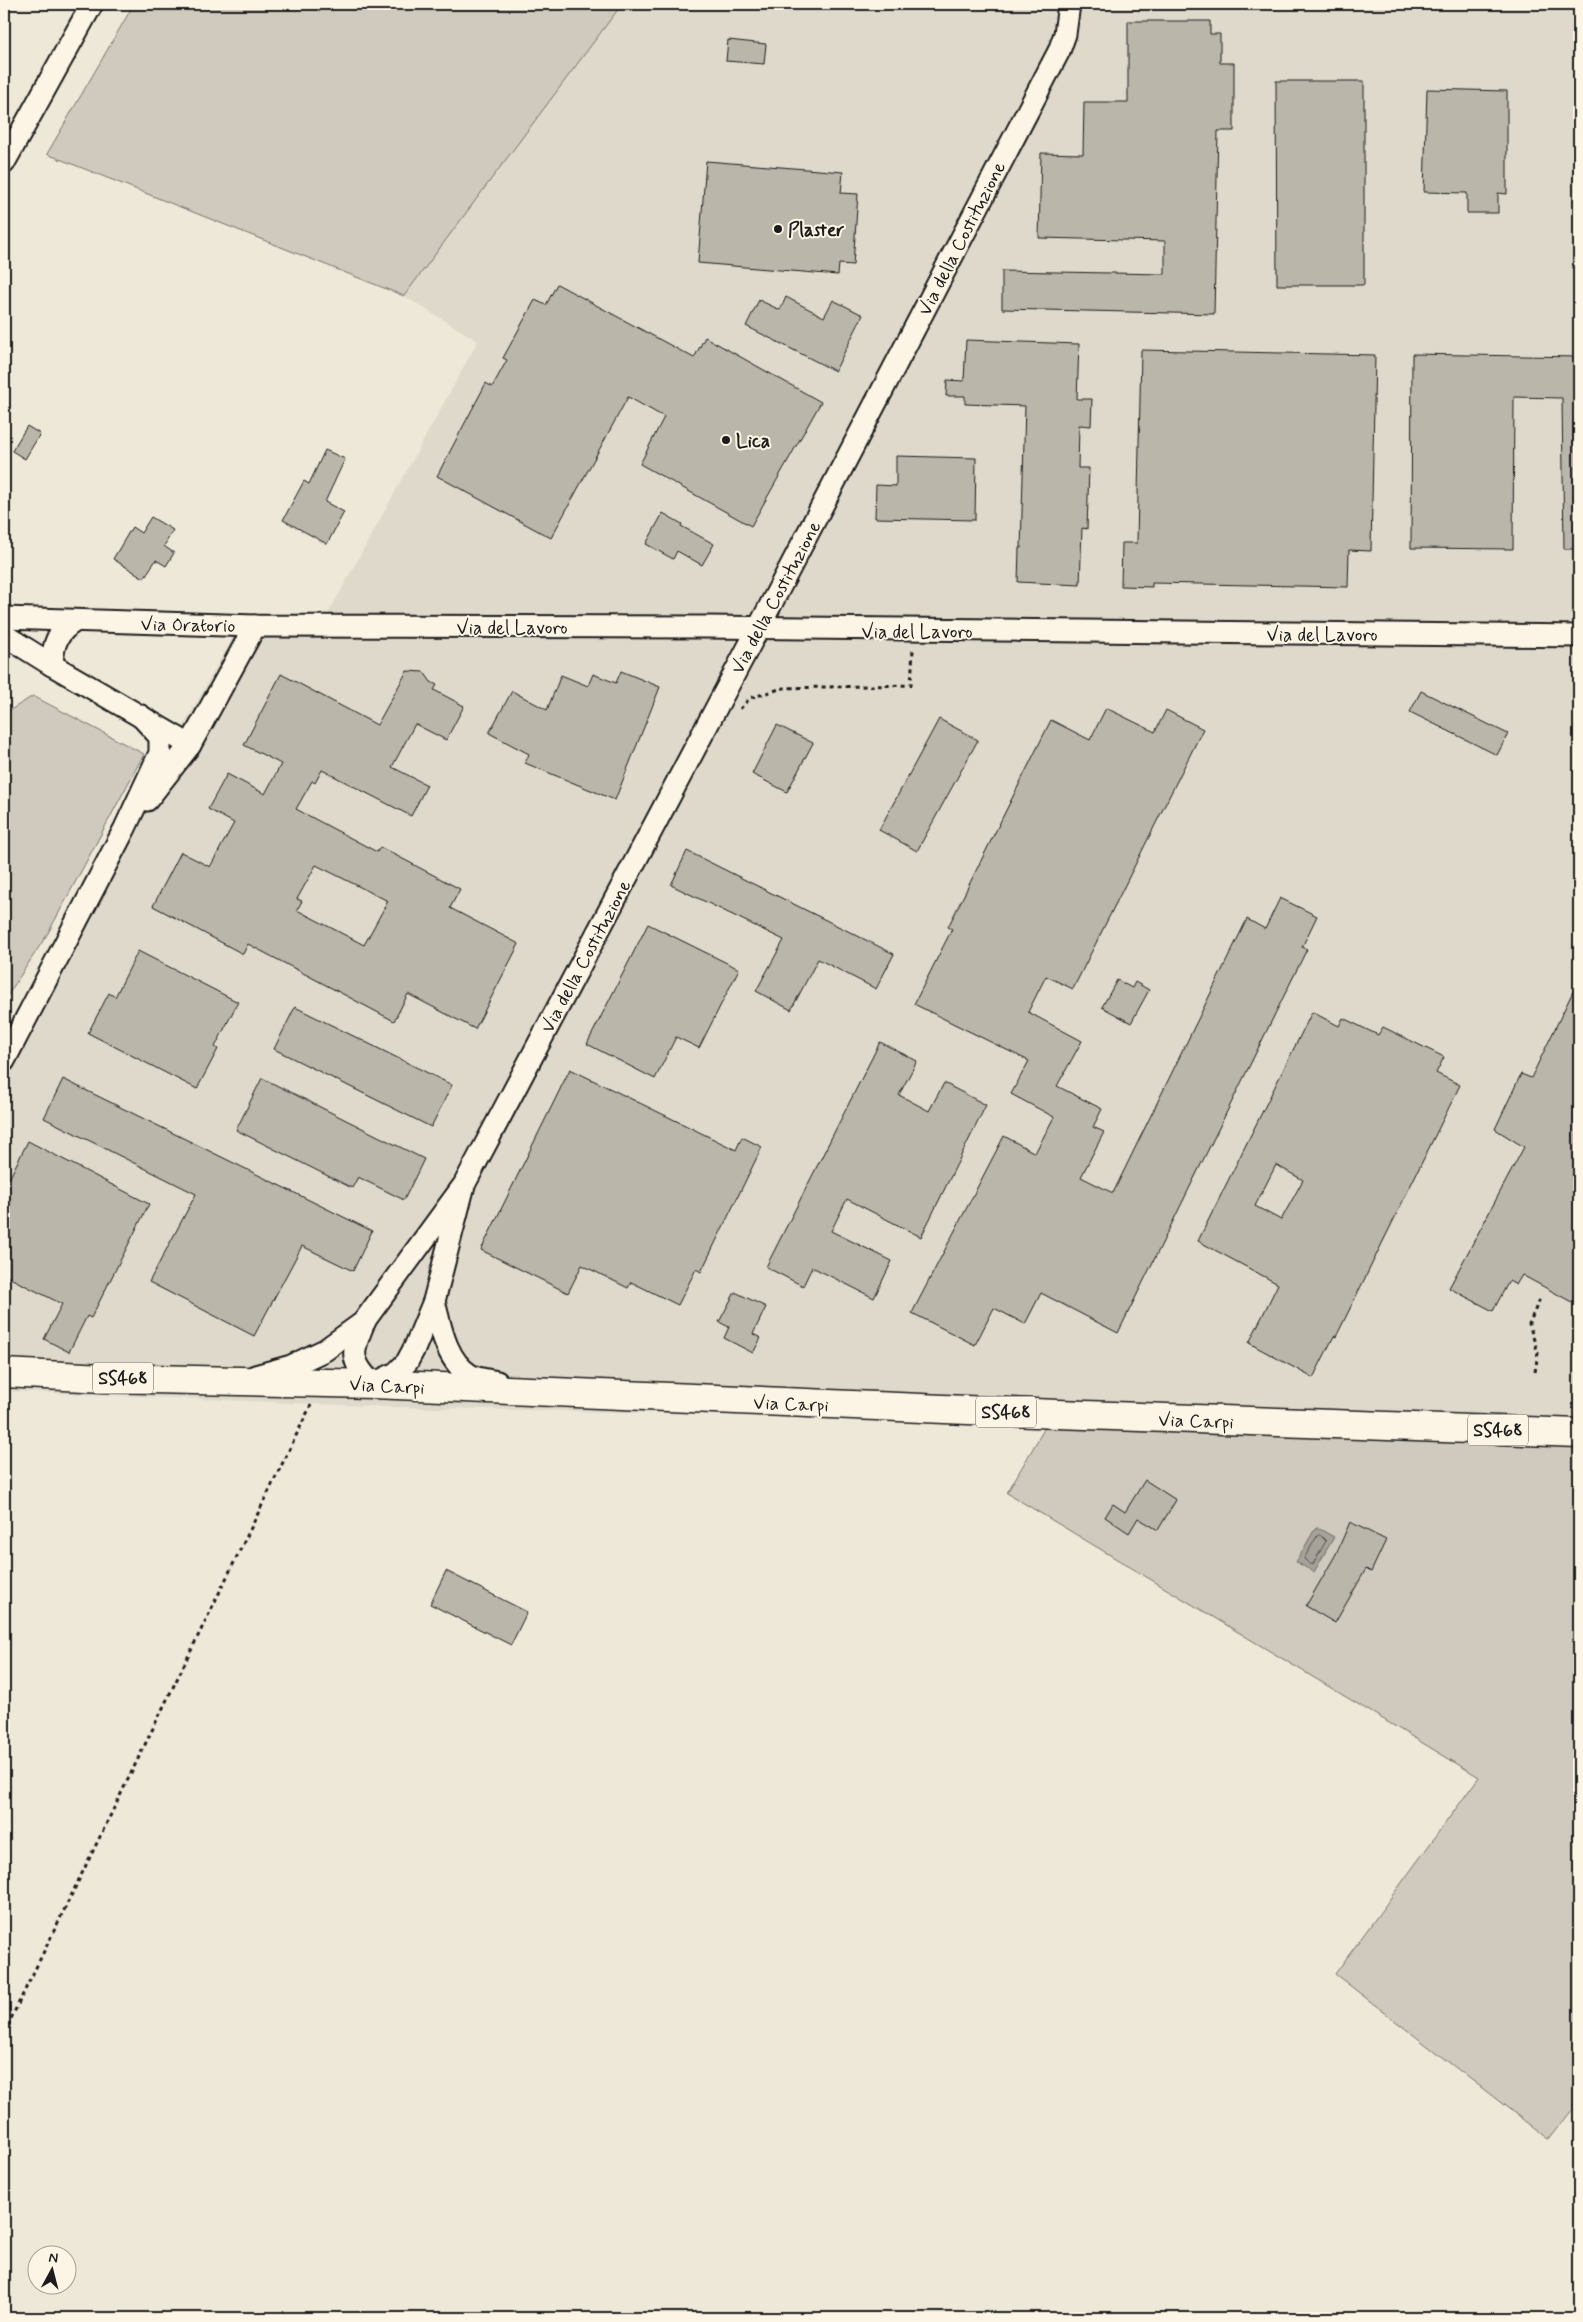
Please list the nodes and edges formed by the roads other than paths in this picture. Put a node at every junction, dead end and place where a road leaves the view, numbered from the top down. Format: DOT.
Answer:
graph roads {
  1 [pos="92,4"];
  2 [pos="1069,4"];
  3 [pos="4,163"];
  4 [pos="4,618"];
  5 [pos="75,622"];
  6 [pos="255,626"];
  7 [pos="758,629"];
  8 [pos="4,635"];
  9 [pos="1579,636"];
  10 [pos="52,664"];
  11 [pos="141,716"];
  12 [pos="190,745"];
  13 [pos="125,828"];
  14 [pos="4,1061"];
  15 [pos="464,1185"];
  16 [pos="434,1301"];
  17 [pos="365,1320"];
  18 [pos="4,1373"];
  19 [pos="242,1379"];
  20 [pos="373,1384"];
  21 [pos="538,1392"];
  22 [pos="1579,1434"];
  1 -- 3 [label="street"];
  2 -- 7 [label="street, Via della Costituzione"];
  4 -- 5 [label="street, Via Oratorio"];
  5 -- 6 [label="street, Via Oratorio"];
  5 -- 10 [label="street"];
  6 -- 7 [label="street, Via del Lavoro"];
  6 -- 12 [label="street, Via Oratorio"];
  7 -- 9 [label="street, Via del Lavoro"];
  7 -- 15 [label="street, Via della Costituzione"];
  8 -- 10 [label="street, Via Oratorio"];
  10 -- 11 [label="street, Via Oratorio"];
  11 -- 12 [label="street, Via Oratorio"];
  11 -- 13 [label="street, Via Oratorio"];
  12 -- 13 [label="street, Via Oratorio"];
  13 -- 14 [label="street, Via Oratorio"];
  15 -- 16 [label="street, Via della Costituzione"];
  15 -- 17 [label="street, Via della Costituzione"];
  16 -- 20 [label="street, Via della Costituzione"];
  16 -- 21 [label="street, Via della Costituzione"];
  17 -- 19 [label="street, Via della Costituzione"];
  17 -- 20 [label="street, Via della Costituzione"];
  18 -- 19 [label="main road, Via Carpi / SS468"];
  19 -- 20 [label="main road, Via Carpi / SS468"];
  20 -- 21 [label="main road, Via Carpi / SS468"];
  21 -- 22 [label="main road, Via Carpi / SS468"];
}
